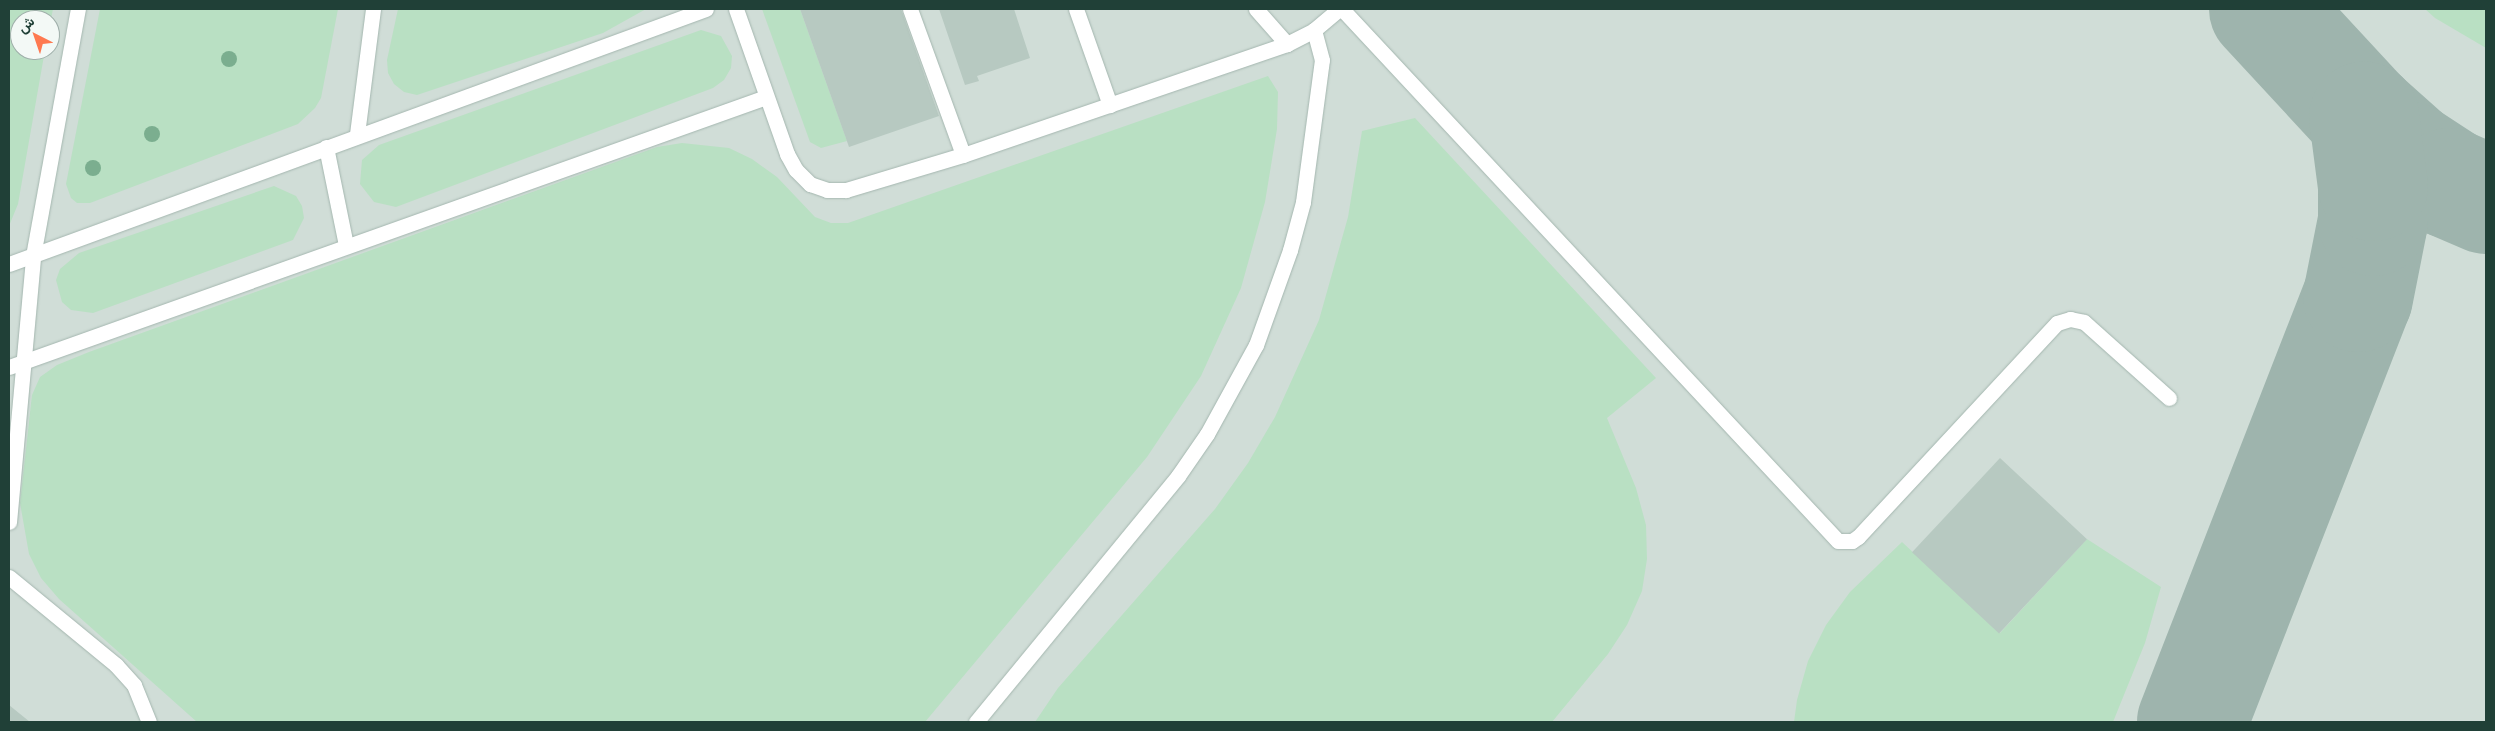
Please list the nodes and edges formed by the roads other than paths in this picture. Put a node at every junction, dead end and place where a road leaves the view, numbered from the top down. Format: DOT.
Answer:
graph roads {
  1 [pos="78,9"];
  2 [pos="373,9"];
  3 [pos="706,9"];
  4 [pos="736,9"];
  5 [pos="910,9"];
  6 [pos="1076,9"];
  7 [pos="1256,9"];
  8 [pos="1340,9"];
  9 [pos="1314,30"];
  10 [pos="1287,44"];
  11 [pos="766,97"];
  12 [pos="1110,105"];
  13 [pos="357,134"];
  14 [pos="326,147"];
  15 [pos="963,155"];
  16 [pos="346,245"];
  17 [pos="33,256"];
  18 [pos="9,264"];
  19 [pos="16,365"];
  20 [pos="2168,398"];
  21 [pos="9,522"];
  22 [pos="9,577"];
  23 [pos="149,722"];
  24 [pos="976,722"];
  1 -- 17 [label="lane"];
  2 -- 13 [label="lane"];
  3 -- 13 [label="lane"];
  4 -- 11 [label="lane"];
  5 -- 15 [label="lane"];
  6 -- 12 [label="lane"];
  7 -- 10 [label="lane"];
  8 -- 9 [label="lane"];
  8 -- 20 [label="lane"];
  9 -- 10 [label="lane"];
  9 -- 24 [label="lane"];
  10 -- 12 [label="lane"];
  11 -- 15 [label="lane"];
  11 -- 16 [label="lane"];
  12 -- 15 [label="lane"];
  13 -- 14 [label="lane"];
  14 -- 16 [label="lane"];
  14 -- 17 [label="lane"];
  16 -- 19 [label="lane"];
  17 -- 18 [label="lane"];
  17 -- 19 [label="lane"];
  19 -- 21 [label="lane"];
  22 -- 23 [label="lane"];
}
